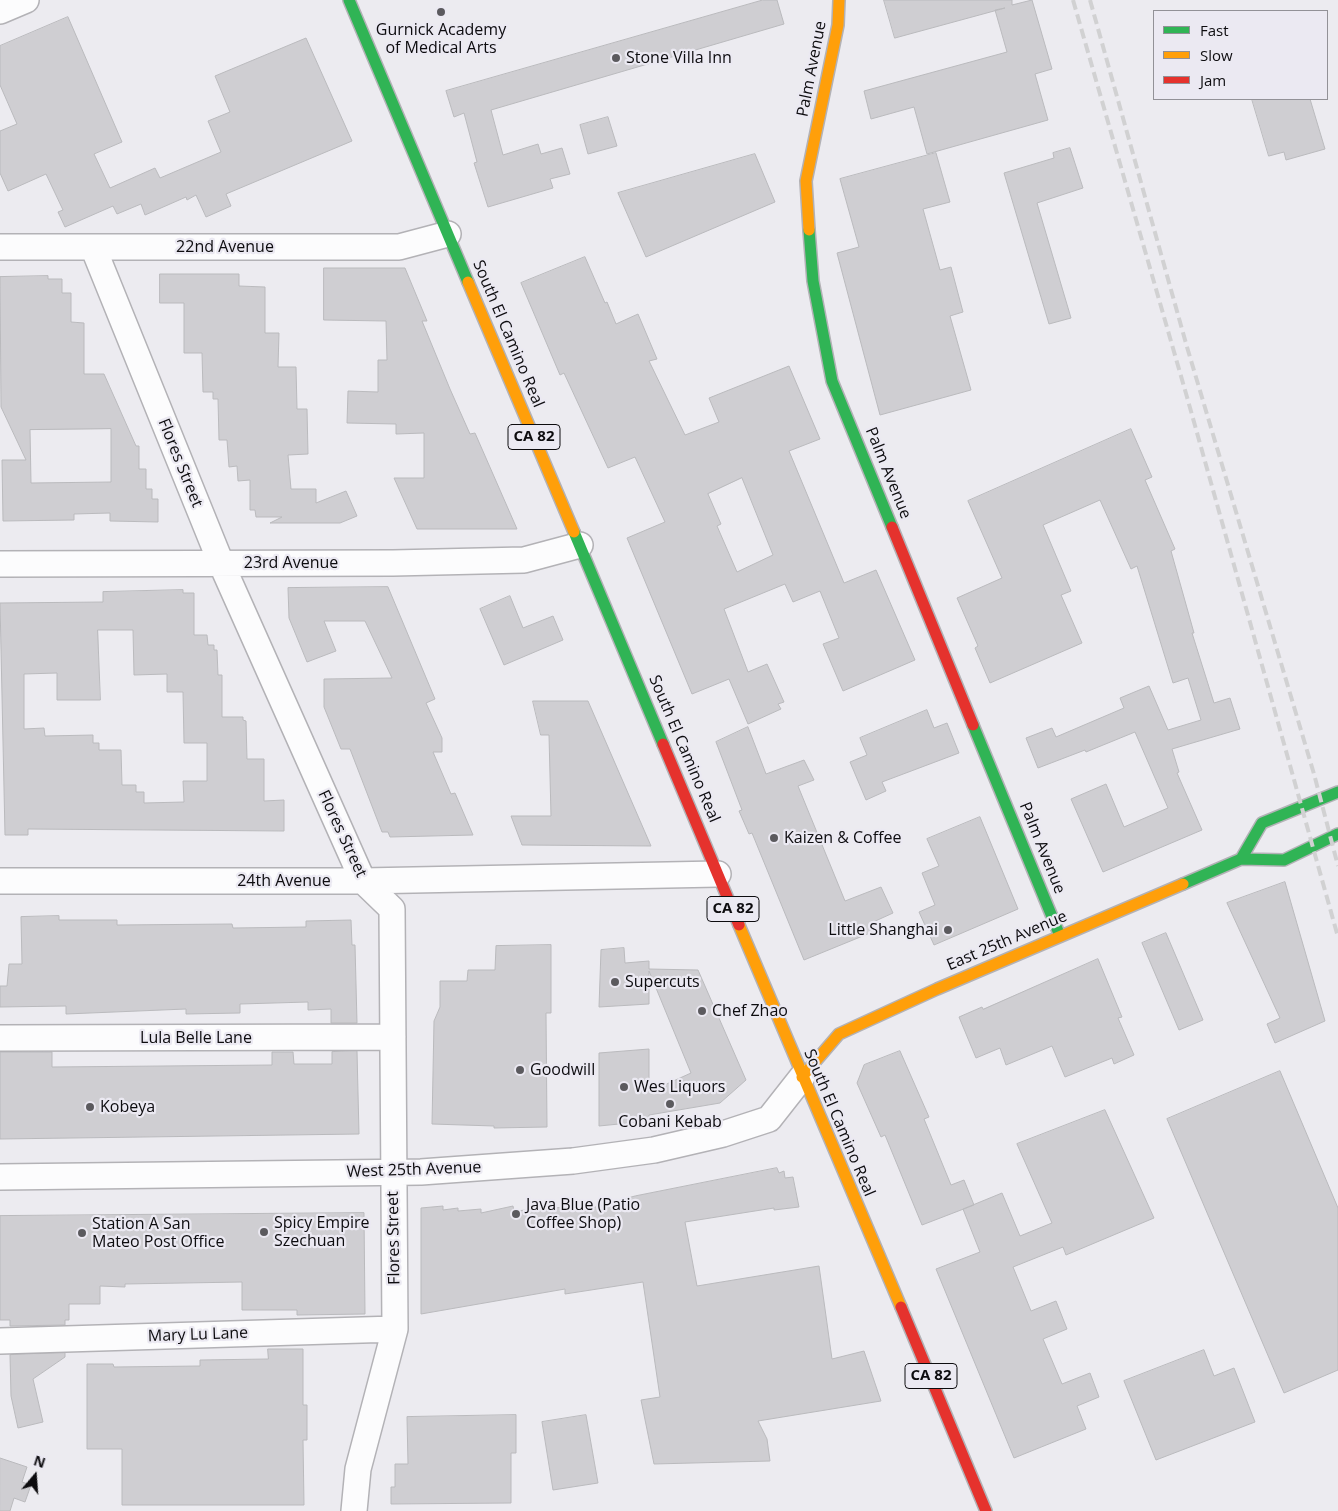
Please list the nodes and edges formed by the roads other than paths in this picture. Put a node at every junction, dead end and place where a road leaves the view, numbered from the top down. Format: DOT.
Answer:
graph roads {
  1 [pos="26,0"];
  2 [pos="349,0"];
  3 [pos="839,0"];
  4 [pos="0,11"];
  5 [pos="448,234"];
  6 [pos="93,246"];
  7 [pos="0,247"];
  8 [pos="580,545"];
  9 [pos="0,564"];
  10 [pos="221,564"];
  11 [pos="1338,792"];
  12 [pos="1338,834"];
  13 [pos="1241,859"];
  14 [pos="718,874"];
  15 [pos="0,881"];
  16 [pos="363,881"];
  17 [pos="1060,936"];
  18 [pos="393,1037"];
  19 [pos="0,1038"];
  20 [pos="802,1077"];
  21 [pos="392,1172"];
  22 [pos="0,1177"];
  23 [pos="396,1329"];
  24 [pos="0,1341"];
  25 [pos="354,1511"];
  26 [pos="986,1511"];
  1 -- 4 [label="street"];
  2 -- 5 [label="main road, South El Camino Real / CA 82"];
  3 -- 17 [label="main road, Palm Avenue"];
  5 -- 6 [label="street, 22nd Avenue"];
  5 -- 8 [label="main road, South El Camino Real / CA 82"];
  6 -- 7 [label="street, 22nd Avenue"];
  6 -- 10 [label="street, Flores Street"];
  8 -- 10 [label="street, 23rd Avenue"];
  8 -- 14 [label="main road, South El Camino Real / CA 82"];
  9 -- 10 [label="street, 23rd Avenue"];
  10 -- 16 [label="street, Flores Street"];
  11 -- 13 [label="main road"];
  12 -- 13 [label="main road, East 25th Avenue"];
  13 -- 17 [label="main road, East 25th Avenue"];
  14 -- 16 [label="street, 24th Avenue"];
  14 -- 20 [label="main road, South El Camino Real / CA 82"];
  15 -- 16 [label="street, 24th Avenue"];
  16 -- 18 [label="street, Flores Street"];
  17 -- 20 [label="main road, East 25th Avenue"];
  18 -- 19 [label="street, Lula Belle Lane"];
  18 -- 21 [label="street, Flores Street"];
  20 -- 21 [label="street, West 25th Avenue"];
  20 -- 26 [label="main road, South El Camino Real / CA 82"];
  21 -- 22 [label="street, West 25th Avenue"];
  21 -- 23 [label="street, Flores Street"];
  23 -- 24 [label="street, Mary Lu Lane"];
  23 -- 25 [label="street, Flores Street"];
}
